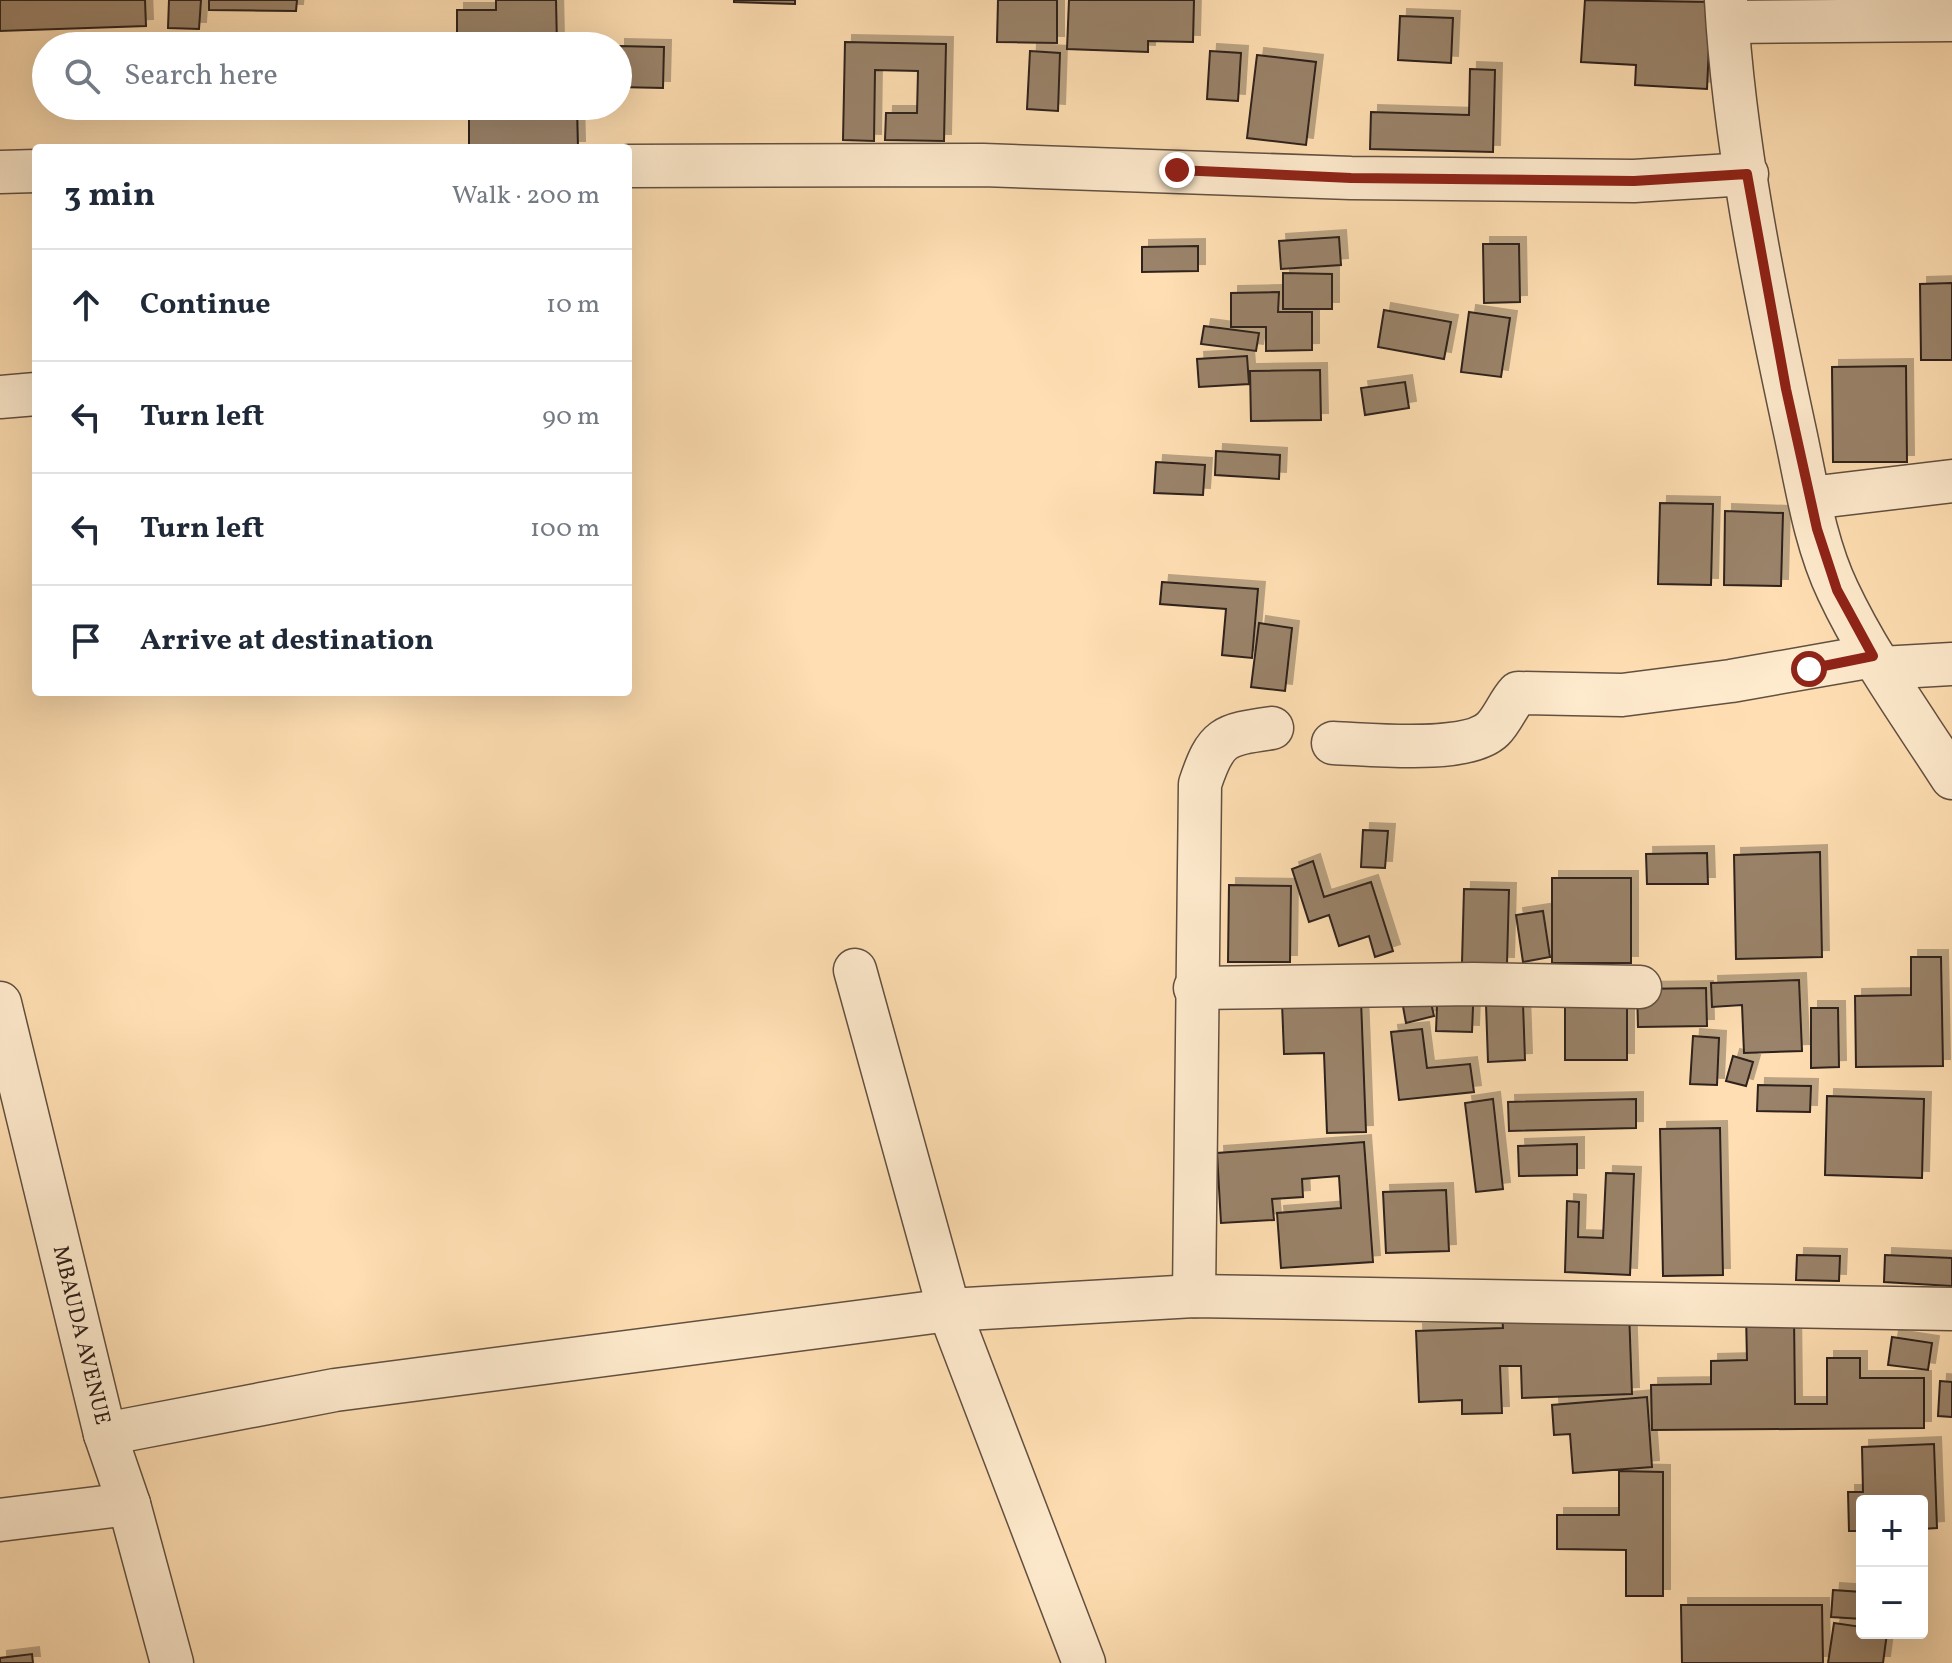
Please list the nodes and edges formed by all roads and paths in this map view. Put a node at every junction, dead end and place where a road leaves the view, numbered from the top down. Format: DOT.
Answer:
graph roads {
  1 [pos="1727,11"];
  2 [pos="1952,20"];
  3 [pos="632,166"];
  4 [pos="32,171"];
  5 [pos="0,172"];
  6 [pos="1747,174"];
  7 [pos="32,394"];
  8 [pos="0,397"];
  9 [pos="1952,481"];
  10 [pos="1810,498"];
  11 [pos="1877,662"];
  12 [pos="1952,664"];
  13 [pos="1272,728"];
  14 [pos="1333,743"];
  15 [pos="1952,778"];
  16 [pos="855,970"];
  17 [pos="1640,987"];
  18 [pos="1195,988"];
  19 [pos="0,1003"];
  20 [pos="15,1136"];
  21 [pos="1194,1296"];
  22 [pos="1952,1309"];
  23 [pos="949,1310"];
  24 [pos="105,1434"];
  25 [pos="129,1504"];
  26 [pos="0,1520"];
  27 [pos="172,1663"];
  28 [pos="1084,1663"];
  1 -- 2 [label="street"];
  1 -- 6 [label="street"];
  3 -- 6 [label="street"];
  4 -- 5 [label="street"];
  6 -- 10 [label="street"];
  7 -- 8 [label="street"];
  9 -- 10 [label="street"];
  10 -- 11 [label="street"];
  11 -- 12 [label="street"];
  11 -- 14 [label="street"];
  11 -- 15 [label="street"];
  13 -- 18 [label="street"];
  16 -- 23 [label="street"];
  17 -- 18 [label="street"];
  18 -- 21 [label="street"];
  19 -- 20 [label="street, MBAUDA AVENUE"];
  20 -- 24 [label="street, MBAUDA AVENUE"];
  21 -- 22 [label="street"];
  21 -- 23 [label="street"];
  23 -- 24 [label="street"];
  23 -- 28 [label="street"];
  24 -- 25 [label="street, MBAUDA AVENUE"];
  25 -- 26 [label="street"];
  25 -- 27 [label="street, MBAUDA AVENUE"];
}
